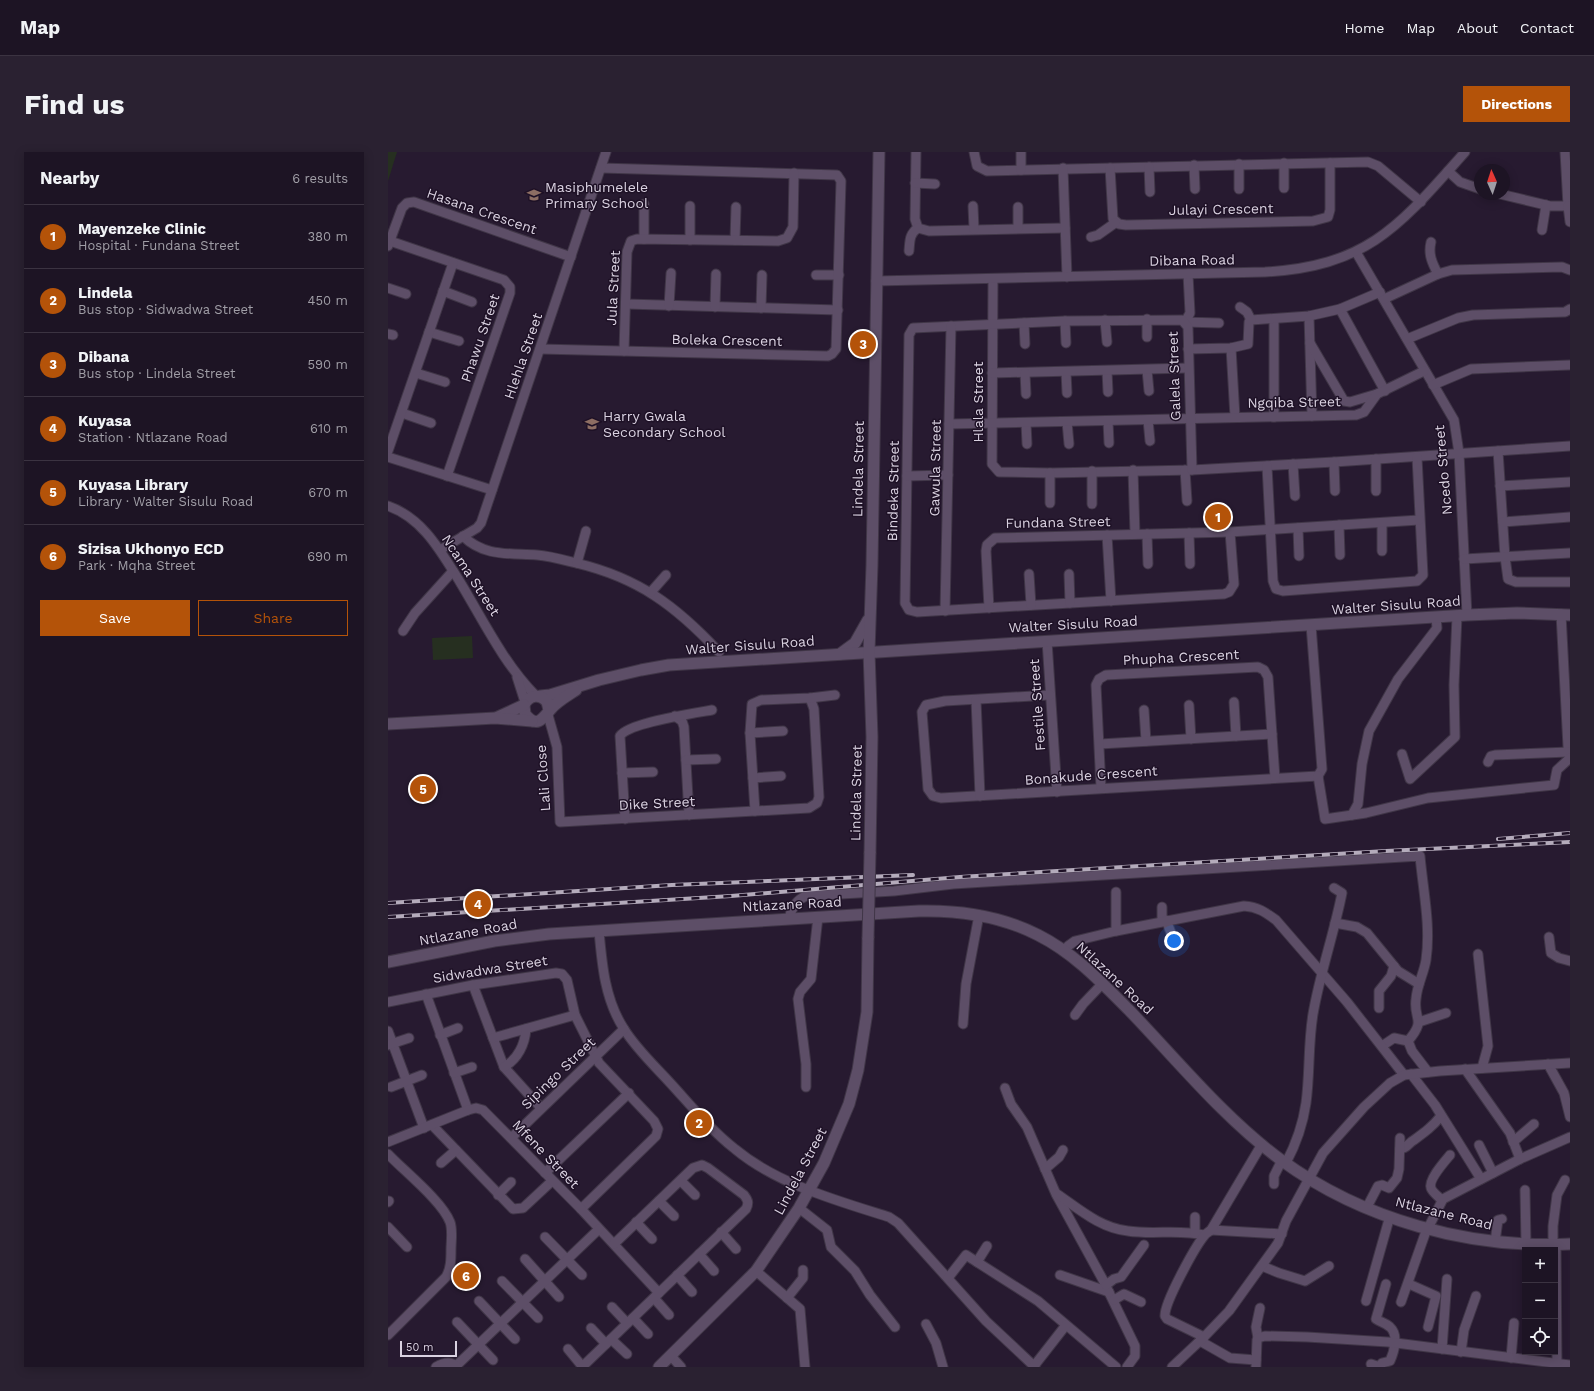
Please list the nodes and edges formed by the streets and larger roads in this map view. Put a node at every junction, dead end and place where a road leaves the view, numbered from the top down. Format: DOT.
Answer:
graph roads {
  1 [pos="606,152"];
  2 [pos="879,152"];
  3 [pos="916,152"];
  4 [pos="974,152"];
  5 [pos="1021,152"];
  6 [pos="1464,152"];
  7 [pos="1565,152"];
  8 [pos="1330,162"];
  9 [pos="1284,163"];
  10 [pos="1239,164"];
  11 [pos="1194,165"];
  12 [pos="1149,167"];
  13 [pos="601,168"];
  14 [pos="1062,168"];
  15 [pos="1110,168"];
  16 [pos="1021,170"];
  17 [pos="1448,171"];
  18 [pos="794,173"];
  19 [pos="915,183"];
  20 [pos="935,184"];
  21 [pos="1474,187"];
  22 [pos="1284,188"];
  23 [pos="1195,189"];
  24 [pos="1240,189"];
  25 [pos="1150,192"];
  26 [pos="1510,196"];
  27 [pos="1421,202"];
  28 [pos="644,204"];
  29 [pos="1546,205"];
  30 [pos="690,206"];
  31 [pos="973,206"];
  32 [pos="1568,206"];
  33 [pos="736,207"];
  34 [pos="1018,207"];
  35 [pos="1116,222"];
  36 [pos="1570,222"];
  37 [pos="918,228"];
  38 [pos="1018,228"];
  39 [pos="1065,228"];
  40 [pos="974,229"];
  41 [pos="1542,230"];
  42 [pos="1091,237"];
  43 [pos="644,239"];
  44 [pos="690,240"];
  45 [pos="735,240"];
  46 [pos="1432,242"];
  47 [pos="389,244"];
  48 [pos="909,251"];
  49 [pos="1356,252"];
  50 [pos="571,257"];
  51 [pos="452,263"];
  52 [pos="1570,269"];
  53 [pos="671,273"];
  54 [pos="716,274"];
  55 [pos="1188,274"];
  56 [pos="1438,274"];
  57 [pos="762,275"];
  58 [pos="838,275"];
  59 [pos="816,276"];
  60 [pos="1067,277"];
  61 [pos="993,279"];
  62 [pos="876,281"];
  63 [pos="388,288"];
  64 [pos="443,291"];
  65 [pos="406,294"];
  66 [pos="1382,295"];
  67 [pos="472,302"];
  68 [pos="626,304"];
  69 [pos="669,306"];
  70 [pos="715,307"];
  71 [pos="1240,307"];
  72 [pos="761,308"];
  73 [pos="1340,309"];
  74 [pos="1570,309"];
  75 [pos="838,310"];
  76 [pos="1309,316"];
  77 [pos="1147,319"];
  78 [pos="1274,319"];
  79 [pos="1105,320"];
  80 [pos="1251,320"];
  81 [pos="1065,321"];
  82 [pos="1185,322"];
  83 [pos="1024,323"];
  84 [pos="1220,323"];
  85 [pos="993,325"];
  86 [pos="951,326"];
  87 [pos="430,332"];
  88 [pos="1147,337"];
  89 [pos="1407,339"];
  90 [pos="459,342"];
  91 [pos="1107,342"];
  92 [pos="1066,343"];
  93 [pos="1310,343"];
  94 [pos="1025,344"];
  95 [pos="1231,348"];
  96 [pos="540,349"];
  97 [pos="1188,349"];
  98 [pos="624,351"];
  99 [pos="1570,365"];
  100 [pos="1188,368"];
  101 [pos="1147,370"];
  102 [pos="1107,371"];
  103 [pos="1424,371"];
  104 [pos="1066,372"];
  105 [pos="416,373"];
  106 [pos="992,373"];
  107 [pos="1025,373"];
  108 [pos="445,382"];
  109 [pos="1433,385"];
  110 [pos="1108,392"];
  111 [pos="1149,392"];
  112 [pos="1381,392"];
  113 [pos="1067,393"];
  114 [pos="1026,394"];
  115 [pos="402,413"];
  116 [pos="1312,416"];
  117 [pos="1235,417"];
  118 [pos="1274,417"];
  119 [pos="1190,418"];
  120 [pos="1148,420"];
  121 [pos="1108,421"];
  122 [pos="1067,422"];
  123 [pos="431,423"];
  124 [pos="1026,423"];
  125 [pos="949,424"];
  126 [pos="992,424"];
  127 [pos="1150,441"];
  128 [pos="1110,443"];
  129 [pos="1027,444"];
  130 [pos="1069,444"];
  131 [pos="1570,446"];
  132 [pos="388,452"];
  133 [pos="1498,452"];
  134 [pos="1458,454"];
  135 [pos="388,457"];
  136 [pos="1416,457"];
  137 [pos="1376,459"];
  138 [pos="1334,462"];
  139 [pos="1293,464"];
  140 [pos="1267,466"];
  141 [pos="1133,470"];
  142 [pos="1189,470"];
  143 [pos="1092,471"];
  144 [pos="1050,473"];
  145 [pos="948,475"];
  146 [pos="447,476"];
  147 [pos="907,476"];
  148 [pos="1570,482"];
  149 [pos="1500,486"];
  150 [pos="492,490"];
  151 [pos="1376,491"];
  152 [pos="1335,492"];
  153 [pos="1295,496"];
  154 [pos="1187,501"];
  155 [pos="1050,503"];
  156 [pos="1092,504"];
  157 [pos="388,506"];
  158 [pos="1570,518"];
  159 [pos="1419,520"];
  160 [pos="1503,522"];
  161 [pos="1382,523"];
  162 [pos="1339,525"];
  163 [pos="1298,528"];
  164 [pos="1269,530"];
  165 [pos="586,531"];
  166 [pos="1230,532"];
  167 [pos="1189,533"];
  168 [pos="1135,534"];
  169 [pos="1147,534"];
  170 [pos="1107,535"];
  171 [pos="463,536"];
  172 [pos="440,550"];
  173 [pos="1382,551"];
  174 [pos="1570,553"];
  175 [pos="1340,555"];
  176 [pos="1299,556"];
  177 [pos="1505,557"];
  178 [pos="1464,559"];
  179 [pos="577,563"];
  180 [pos="1148,564"];
  181 [pos="1190,564"];
  182 [pos="453,571"];
  183 [pos="1029,574"];
  184 [pos="1068,574"];
  185 [pos="666,575"];
  186 [pos="1570,582"];
  187 [pos="651,592"];
  188 [pos="1111,601"];
  189 [pos="1070,603"];
  190 [pos="1031,605"];
  191 [pos="989,608"];
  192 [pos="946,611"];
  193 [pos="1566,615"];
  194 [pos="870,616"];
  195 [pos="1462,616"];
  196 [pos="1436,617"];
  197 [pos="1311,625"];
  198 [pos="403,631"];
  199 [pos="1047,641"];
  200 [pos="719,652"];
  201 [pos="869,652"];
  202 [pos="839,654"];
  203 [pos="516,674"];
  204 [pos="1568,680"];
  205 [pos="581,687"];
  206 [pos="835,695"];
  207 [pos="1050,695"];
  208 [pos="538,696"];
  209 [pos="810,698"];
  210 [pos="976,700"];
  211 [pos="1234,702"];
  212 [pos="525,704"];
  213 [pos="1189,705"];
  214 [pos="712,710"];
  215 [pos="1144,710"];
  216 [pos="548,713"];
  217 [pos="1568,714"];
  218 [pos="675,716"];
  219 [pos="496,718"];
  220 [pos="535,721"];
  221 [pos="388,724"];
  222 [pos="783,731"];
  223 [pos="552,733"];
  224 [pos="750,733"];
  225 [pos="1272,734"];
  226 [pos="1236,736"];
  227 [pos="1190,739"];
  228 [pos="1146,741"];
  229 [pos="1100,744"];
  230 [pos="1402,754"];
  231 [pos="1570,756"];
  232 [pos="716,759"];
  233 [pos="686,760"];
  234 [pos="1488,762"];
  235 [pos="653,772"];
  236 [pos="622,773"];
  237 [pos="781,776"];
  238 [pos="1318,776"];
  239 [pos="752,778"];
  240 [pos="1275,778"];
  241 [pos="1101,788"];
  242 [pos="1057,792"];
  243 [pos="980,796"];
  244 [pos="755,811"];
  245 [pos="689,815"];
  246 [pos="1352,815"];
  247 [pos="625,819"];
  248 [pos="560,822"];
  249 [pos="1334,888"];
  250 [pos="1116,892"];
  251 [pos="1162,907"];
  252 [pos="979,915"];
  253 [pos="818,917"];
  254 [pos="789,919"];
  255 [pos="1164,921"];
  256 [pos="1335,923"];
  257 [pos="599,931"];
  258 [pos="1116,931"];
  259 [pos="1549,937"];
  260 [pos="1173,938"];
  261 [pos="1068,946"];
  262 [pos="1478,954"];
  263 [pos="1570,961"];
  264 [pos="388,962"];
  265 [pos="1394,966"];
  266 [pos="1321,973"];
  267 [pos="1103,983"];
  268 [pos="1419,984"];
  269 [pos="473,985"];
  270 [pos="426,994"];
  271 [pos="388,1002"];
  272 [pos="1379,1008"];
  273 [pos="1446,1013"];
  274 [pos="575,1015"];
  275 [pos="1075,1015"];
  276 [pos="1419,1022"];
  277 [pos="963,1024"];
  278 [pos="458,1028"];
  279 [pos="526,1029"];
  280 [pos="624,1029"];
  281 [pos="388,1031"];
  282 [pos="440,1035"];
  283 [pos="409,1038"];
  284 [pos="493,1038"];
  285 [pos="1408,1041"];
  286 [pos="390,1044"];
  287 [pos="1382,1046"];
  288 [pos="596,1056"];
  289 [pos="1570,1063"];
  290 [pos="1548,1064"];
  291 [pos="472,1067"];
  292 [pos="504,1067"];
  293 [pos="1482,1068"];
  294 [pos="1465,1069"];
  295 [pos="1428,1072"];
  296 [pos="454,1073"];
  297 [pos="422,1075"];
  298 [pos="1408,1075"];
  299 [pos="406,1081"];
  300 [pos="391,1087"];
  301 [pos="806,1087"];
  302 [pos="1005,1088"];
  303 [pos="1567,1092"];
  304 [pos="629,1093"];
  305 [pos="541,1108"];
  306 [pos="468,1110"];
  307 [pos="1441,1116"];
  308 [pos="1570,1117"];
  309 [pos="1534,1124"];
  310 [pos="428,1127"];
  311 [pos="1570,1137"];
  312 [pos="511,1138"];
  313 [pos="1400,1138"];
  314 [pos="388,1142"];
  315 [pos="1513,1142"];
  316 [pos="1262,1144"];
  317 [pos="1479,1146"];
  318 [pos="1400,1149"];
  319 [pos="456,1150"];
  320 [pos="1063,1150"];
  321 [pos="388,1154"];
  322 [pos="1450,1155"];
  323 [pos="1520,1159"];
  324 [pos="1284,1162"];
  325 [pos="441,1163"];
  326 [pos="1045,1169"];
  327 [pos="545,1173"];
  328 [pos="1493,1173"];
  329 [pos="1309,1177"];
  330 [pos="1481,1179"];
  331 [pos="1566,1180"];
  332 [pos="552,1181"];
  333 [pos="681,1181"];
  334 [pos="511,1182"];
  335 [pos="1274,1184"];
  336 [pos="809,1190"];
  337 [pos="1525,1190"];
  338 [pos="1056,1194"];
  339 [pos="498,1195"];
  340 [pos="695,1195"];
  341 [pos="1442,1200"];
  342 [pos="659,1201"];
  343 [pos="1367,1207"];
  344 [pos="799,1208"];
  345 [pos="581,1209"];
  346 [pos="674,1216"];
  347 [pos="1195,1217"];
  348 [pos="1502,1219"];
  349 [pos="636,1222"];
  350 [pos="1388,1223"];
  351 [pos="1428,1228"];
  352 [pos="599,1229"];
  353 [pos="389,1232"];
  354 [pos="721,1232"];
  355 [pos="1204,1232"];
  356 [pos="1282,1234"];
  357 [pos="545,1237"];
  358 [pos="652,1239"];
  359 [pos="1495,1242"];
  360 [pos="614,1244"];
  361 [pos="1526,1244"];
  362 [pos="1570,1244"];
  363 [pos="1144,1245"];
  364 [pos="1554,1245"];
  365 [pos="987,1246"];
  366 [pos="407,1247"];
  367 [pos="736,1249"];
  368 [pos="699,1254"];
  369 [pos="525,1259"];
  370 [pos="566,1259"];
  371 [pos="977,1262"];
  372 [pos="1262,1266"];
  373 [pos="1329,1266"];
  374 [pos="803,1270"];
  375 [pos="714,1271"];
  376 [pos="756,1271"];
  377 [pos="677,1275"];
  378 [pos="1060,1275"];
  379 [pos="582,1276"];
  380 [pos="948,1278"];
  381 [pos="1447,1279"];
  382 [pos="545,1280"];
  383 [pos="502,1281"];
  384 [pos="1386,1284"];
  385 [pos="1409,1284"];
  386 [pos="692,1292"];
  387 [pos="1109,1292"];
  388 [pos="656,1295"];
  389 [pos="1476,1296"];
  390 [pos="559,1297"];
  391 [pos="787,1298"];
  392 [pos="479,1301"];
  393 [pos="1366,1301"];
  394 [pos="522,1302"];
  395 [pos="1141,1302"];
  396 [pos="1401,1302"];
  397 [pos="612,1307"];
  398 [pos="1260,1308"];
  399 [pos="669,1315"];
  400 [pos="538,1318"];
  401 [pos="630,1320"];
  402 [pos="457,1322"];
  403 [pos="1514,1323"];
  404 [pos="501,1324"];
  405 [pos="926,1324"];
  406 [pos="1066,1325"];
  407 [pos="895,1327"];
  408 [pos="1428,1327"];
  409 [pos="591,1328"];
  410 [pos="648,1334"];
  411 [pos="388,1335"];
  412 [pos="1258,1338"];
  413 [pos="515,1339"];
  414 [pos="1202,1339"];
  415 [pos="608,1341"];
  416 [pos="1395,1343"];
  417 [pos="478,1345"];
  418 [pos="1442,1349"];
  419 [pos="568,1350"];
  420 [pos="1461,1352"];
  421 [pos="627,1354"];
  422 [pos="671,1356"];
  423 [pos="1511,1358"];
  424 [pos="493,1360"];
  425 [pos="1256,1363"];
  426 [pos="1371,1364"];
  427 [pos="587,1365"];
  428 [pos="1570,1365"];
  429 [pos="457,1366"];
  430 [pos="1557,1366"];
  431 [pos="436,1367"];
  432 [pos="659,1367"];
  433 [pos="681,1367"];
  434 [pos="805,1367"];
  435 [pos="943,1367"];
  436 [pos="1034,1367"];
  437 [pos="1116,1367"];
  438 [pos="1127,1367"];
  439 [pos="1172,1367"];
  1 -- 13 [label="street, Hlehla Street"];
  2 -- 62 [label="street, Lindela Street"];
  3 -- 19 [label="street"];
  4 -- 16 [label="street"];
  5 -- 16 [label="street"];
  6 -- 17 [label="street, Dibana Road"];
  7 -- 32 [label="street"];
  8 -- 9 [label="street"];
  8 -- 27 [label="street"];
  8 -- 35 [label="street, Julayi Crescent"];
  9 -- 10 [label="street"];
  9 -- 22 [label="street"];
  10 -- 11 [label="street"];
  10 -- 24 [label="street"];
  11 -- 12 [label="street"];
  11 -- 23 [label="street"];
  12 -- 15 [label="street"];
  12 -- 25 [label="street"];
  13 -- 18 [label="street, Boleka Crescent"];
  13 -- 50 [label="street, Hlehla Street"];
  14 -- 15 [label="street"];
  14 -- 16 [label="street"];
  14 -- 39 [label="street"];
  15 -- 35 [label="street"];
  17 -- 21 [label="street"];
  17 -- 27 [label="street, Dibana Road"];
  18 -- 45 [label="street, Jula Street"];
  18 -- 58 [label="street, Boleka Crescent"];
  19 -- 20 [label="street"];
  19 -- 37 [label="street"];
  26 -- 29 [label="street"];
  27 -- 49 [label="street, Dibana Road"];
  28 -- 43 [label="street"];
  29 -- 32 [label="street"];
  29 -- 41 [label="street"];
  30 -- 44 [label="street"];
  31 -- 40 [label="street"];
  32 -- 36 [label="street"];
  33 -- 45 [label="street"];
  34 -- 38 [label="street"];
  35 -- 42 [label="street"];
  37 -- 40 [label="street"];
  37 -- 48 [label="street"];
  38 -- 39 [label="street"];
  38 -- 40 [label="street"];
  39 -- 60 [label="street"];
  43 -- 44 [label="street, Jula Street"];
  43 -- 68 [label="street, Jula Street"];
  44 -- 45 [label="street, Jula Street"];
  46 -- 56 [label="street"];
  47 -- 50 [label="street, Hasana Crescent"];
  47 -- 51 [label="street, Phawu Street"];
  49 -- 55 [label="street, Dibana Road"];
  49 -- 66 [label="street, Ncedo Street"];
  50 -- 96 [label="street, Hlehla Street"];
  51 -- 64 [label="street"];
  51 -- 146 [label="street, Phawu Street"];
  52 -- 56 [label="street"];
  53 -- 69 [label="street"];
  54 -- 70 [label="street"];
  55 -- 60 [label="street, Dibana Road"];
  55 -- 82 [label="street"];
  56 -- 66 [label="street"];
  57 -- 72 [label="street"];
  58 -- 59 [label="street"];
  58 -- 75 [label="street, Boleka Crescent"];
  60 -- 61 [label="street, Dibana Road"];
  61 -- 62 [label="street, Dibana Road"];
  61 -- 85 [label="street, Hlala Street"];
  62 -- 194 [label="street, Lindela Street"];
  63 -- 65 [label="street"];
  64 -- 67 [label="street"];
  64 -- 87 [label="street"];
  66 -- 73 [label="street"];
  66 -- 89 [label="street, Ncedo Street"];
  68 -- 69 [label="street"];
  68 -- 98 [label="street, Jula Street"];
  69 -- 70 [label="street"];
  70 -- 72 [label="street"];
  71 -- 80 [label="street"];
  72 -- 75 [label="street"];
  73 -- 76 [label="street"];
  73 -- 112 [label="street"];
  74 -- 89 [label="street"];
  75 -- 98 [label="street, Boleka Crescent"];
  76 -- 78 [label="street"];
  76 -- 93 [label="street"];
  77 -- 79 [label="street, Galela Street"];
  77 -- 82 [label="street, Galela Street"];
  77 -- 88 [label="street, Galela Street"];
  78 -- 80 [label="street"];
  78 -- 118 [label="street"];
  79 -- 81 [label="street, Galela Street"];
  79 -- 91 [label="street"];
  80 -- 95 [label="street"];
  81 -- 83 [label="street, Galela Street"];
  81 -- 92 [label="street"];
  82 -- 84 [label="street"];
  82 -- 97 [label="street, Galela Street"];
  83 -- 85 [label="street, Galela Street"];
  83 -- 94 [label="street"];
  85 -- 86 [label="street, Bindeka Street"];
  85 -- 106 [label="street, Hlala Street"];
  86 -- 125 [label="street, Gawula Street"];
  86 -- 147 [label="street, Bindeka Street"];
  87 -- 90 [label="street"];
  87 -- 105 [label="street"];
  89 -- 103 [label="street, Ncedo Street"];
  93 -- 112 [label="street"];
  93 -- 116 [label="street"];
  95 -- 97 [label="street"];
  95 -- 117 [label="street"];
  96 -- 98 [label="street, Boleka Crescent"];
  96 -- 150 [label="street, Hlehla Street"];
  97 -- 100 [label="street, Galela Street"];
  99 -- 109 [label="street"];
  100 -- 101 [label="street"];
  100 -- 119 [label="street, Galela Street"];
  101 -- 102 [label="street"];
  101 -- 111 [label="street"];
  102 -- 104 [label="street"];
  102 -- 110 [label="street"];
  103 -- 109 [label="street, Ncedo Street"];
  103 -- 112 [label="street, Ngqiba Street"];
  104 -- 107 [label="street"];
  104 -- 113 [label="street"];
  105 -- 108 [label="street"];
  105 -- 115 [label="street"];
  106 -- 107 [label="street"];
  106 -- 126 [label="street, Hlala Street"];
  107 -- 114 [label="street"];
  109 -- 134 [label="street, Ncedo Street"];
  112 -- 116 [label="street, Ngqiba Street"];
  115 -- 123 [label="street"];
  115 -- 132 [label="street"];
  116 -- 118 [label="street, Ngqiba Street"];
  117 -- 118 [label="street, Ngqiba Street"];
  117 -- 119 [label="street, Ngqiba Street"];
  119 -- 120 [label="street, Ngqiba Street"];
  119 -- 142 [label="street, Galela Street"];
  120 -- 121 [label="street, Ngqiba Street"];
  120 -- 127 [label="street"];
  121 -- 122 [label="street, Ngqiba Street"];
  121 -- 128 [label="street"];
  122 -- 124 [label="street, Ngqiba Street"];
  122 -- 130 [label="street"];
  124 -- 126 [label="street, Ngqiba Street"];
  124 -- 129 [label="street"];
  125 -- 126 [label="street, Ngqiba Street"];
  125 -- 145 [label="street, Gawula Street"];
  126 -- 144 [label="street, Hlala Street"];
  131 -- 133 [label="street, Hlala Street"];
  133 -- 134 [label="street, Hlala Street"];
  133 -- 149 [label="street"];
  134 -- 136 [label="street, Hlala Street"];
  134 -- 178 [label="street, Ncedo Street"];
  135 -- 146 [label="street"];
  136 -- 137 [label="street, Hlala Street"];
  136 -- 159 [label="street"];
  137 -- 138 [label="street, Hlala Street"];
  137 -- 151 [label="street"];
  138 -- 139 [label="street, Hlala Street"];
  138 -- 152 [label="street"];
  139 -- 140 [label="street, Hlala Street"];
  139 -- 153 [label="street"];
  140 -- 142 [label="street, Hlala Street"];
  140 -- 164 [label="street"];
  141 -- 142 [label="street, Hlala Street"];
  141 -- 143 [label="street, Hlala Street"];
  141 -- 168 [label="street"];
  142 -- 154 [label="street"];
  143 -- 144 [label="street, Hlala Street"];
  143 -- 156 [label="street"];
  144 -- 155 [label="street"];
  145 -- 147 [label="street"];
  145 -- 192 [label="street, Gawula Street"];
  146 -- 150 [label="street"];
  147 -- 192 [label="street, Bindeka Street"];
  148 -- 149 [label="street"];
  149 -- 160 [label="street"];
  150 -- 171 [label="street, Hlehla Street"];
  157 -- 172 [label="street, Ncama Street"];
  158 -- 160 [label="street"];
  159 -- 161 [label="street, Fundana Street"];
  159 -- 164 [label="street"];
  160 -- 177 [label="street"];
  161 -- 162 [label="street, Fundana Street"];
  161 -- 173 [label="street"];
  162 -- 163 [label="street, Fundana Street"];
  162 -- 175 [label="street"];
  163 -- 164 [label="street, Fundana Street"];
  163 -- 176 [label="street"];
  164 -- 166 [label="street, Fundana Street"];
  165 -- 179 [label="street"];
  166 -- 167 [label="street, Fundana Street"];
  166 -- 188 [label="street, Bindeka Street"];
  167 -- 169 [label="street, Fundana Street"];
  167 -- 181 [label="street"];
  168 -- 169 [label="street, Fundana Street"];
  168 -- 170 [label="street, Fundana Street"];
  169 -- 180 [label="street"];
  170 -- 188 [label="street"];
  170 -- 191 [label="street, Fundana Street"];
  171 -- 172 [label="street, Hlehla Street"];
  171 -- 179 [label="street"];
  172 -- 182 [label="street, Ncama Street"];
  174 -- 177 [label="street"];
  177 -- 178 [label="street"];
  177 -- 186 [label="street"];
  178 -- 195 [label="street, Ncedo Street"];
  179 -- 187 [label="street"];
  182 -- 198 [label="street"];
  182 -- 203 [label="street, Ncama Street"];
  183 -- 190 [label="street"];
  184 -- 189 [label="street"];
  185 -- 187 [label="street"];
  187 -- 200 [label="street"];
  188 -- 189 [label="street, Bindeka Street"];
  189 -- 190 [label="street, Bindeka Street"];
  190 -- 191 [label="street, Bindeka Street"];
  191 -- 192 [label="street, Bindeka Street"];
  193 -- 195 [label="street, Walter Sisulu Road"];
  193 -- 204 [label="street"];
  194 -- 201 [label="street, Lindela Street"];
  194 -- 202 [label="street"];
  195 -- 196 [label="street, Walter Sisulu Road"];
  195 -- 230 [label="street, Ncedo Street"];
  196 -- 197 [label="street, Walter Sisulu Road"];
  196 -- 246 [label="street"];
  197 -- 199 [label="street, Walter Sisulu Road"];
  197 -- 238 [label="street"];
  199 -- 201 [label="street, Walter Sisulu Road"];
  199 -- 207 [label="street, Festile Street"];
  201 -- 202 [label="street, Walter Sisulu Road"];
  201 -- 336 [label="street, Lindela Street, bridge"];
  202 -- 205 [label="street, Walter Sisulu Road"];
  203 -- 208 [label="street, Ncama Street"];
  203 -- 212 [label="street, Ncama Street"];
  204 -- 217 [label="street"];
  205 -- 208 [label="street, Walter Sisulu Road"];
  205 -- 216 [label="street, Walter Sisulu Road"];
  206 -- 209 [label="street"];
  207 -- 210 [label="street, Bonakude Crescent"];
  207 -- 242 [label="street, Festile Street"];
  208 -- 212 [label="street"];
  208 -- 216 [label="street"];
  209 -- 224 [label="street"];
  209 -- 244 [label="street, Dike Street"];
  210 -- 243 [label="street"];
  210 -- 243 [label="street, Bonakude Crescent"];
  211 -- 226 [label="street"];
  212 -- 219 [label="street"];
  212 -- 220 [label="street"];
  213 -- 227 [label="street"];
  214 -- 218 [label="street"];
  215 -- 228 [label="street"];
  216 -- 220 [label="street"];
  216 -- 223 [label="street, Lali Close"];
  217 -- 231 [label="street"];
  218 -- 233 [label="street"];
  218 -- 236 [label="street"];
  219 -- 220 [label="street"];
  219 -- 221 [label="street"];
  220 -- 223 [label="street, Lali Close"];
  222 -- 224 [label="street"];
  223 -- 248 [label="street, Lali Close"];
  224 -- 239 [label="street"];
  225 -- 226 [label="street"];
  225 -- 229 [label="street, Phupha Crescent"];
  225 -- 240 [label="street, Phupha Crescent"];
  226 -- 227 [label="street"];
  227 -- 228 [label="street"];
  228 -- 229 [label="street"];
  229 -- 241 [label="street, Phupha Crescent"];
  231 -- 234 [label="street"];
  231 -- 246 [label="street"];
  232 -- 233 [label="street"];
  233 -- 245 [label="street"];
  235 -- 236 [label="street"];
  236 -- 247 [label="street"];
  237 -- 239 [label="street"];
  238 -- 240 [label="street, Bonakude Crescent"];
  238 -- 246 [label="street"];
  239 -- 244 [label="street"];
  240 -- 241 [label="street, Bonakude Crescent"];
  241 -- 242 [label="street, Bonakude Crescent"];
  242 -- 243 [label="street, Bonakude Crescent"];
  244 -- 245 [label="street, Dike Street"];
  245 -- 247 [label="street, Dike Street"];
  247 -- 248 [label="street, Dike Street"];
  249 -- 256 [label="street"];
  250 -- 258 [label="street"];
  251 -- 255 [label="street"];
  252 -- 253 [label="street, Ntlazane Road"];
  252 -- 267 [label="street, Ntlazane Road"];
  252 -- 277 [label="street"];
  253 -- 254 [label="street, Ntlazane Road"];
  253 -- 301 [label="street"];
  254 -- 257 [label="street, Ntlazane Road"];
  254 -- 268 [label="street"];
  255 -- 258 [label="street"];
  255 -- 260 [label="street"];
  255 -- 266 [label="street"];
  256 -- 265 [label="street"];
  256 -- 266 [label="street"];
  257 -- 264 [label="street, Ntlazane Road"];
  257 -- 280 [label="street"];
  258 -- 261 [label="street"];
  259 -- 263 [label="street"];
  262 -- 293 [label="street"];
  265 -- 268 [label="street"];
  265 -- 272 [label="street"];
  266 -- 287 [label="street"];
  266 -- 324 [label="street"];
  267 -- 275 [label="street"];
  267 -- 316 [label="street, Ntlazane Road"];
  268 -- 276 [label="street"];
  269 -- 270 [label="street, Sidwadwa Street"];
  269 -- 274 [label="street, Sidwadwa Street"];
  269 -- 284 [label="street"];
  270 -- 271 [label="street, Sidwadwa Street"];
  270 -- 282 [label="street"];
  273 -- 276 [label="street"];
  274 -- 279 [label="street"];
  274 -- 288 [label="street, Sidwadwa Street"];
  276 -- 285 [label="street"];
  278 -- 282 [label="street"];
  279 -- 284 [label="street"];
  279 -- 292 [label="street"];
  280 -- 288 [label="street, Sipingo Street"];
  280 -- 336 [label="street"];
  281 -- 286 [label="street"];
  282 -- 296 [label="street"];
  283 -- 286 [label="street"];
  284 -- 292 [label="street"];
  285 -- 287 [label="street"];
  285 -- 295 [label="street"];
  286 -- 299 [label="street"];
  287 -- 298 [label="street"];
  288 -- 304 [label="street, Sidwadwa Street"];
  288 -- 305 [label="street, Sipingo Street"];
  289 -- 290 [label="street"];
  290 -- 293 [label="street"];
  290 -- 303 [label="street"];
  291 -- 296 [label="street"];
  292 -- 305 [label="street"];
  293 -- 294 [label="street"];
  294 -- 295 [label="street"];
  294 -- 315 [label="street"];
  295 -- 298 [label="street"];
  296 -- 306 [label="street"];
  297 -- 299 [label="street"];
  298 -- 307 [label="street"];
  298 -- 329 [label="street"];
  299 -- 300 [label="street"];
  299 -- 310 [label="street"];
  302 -- 326 [label="street"];
  303 -- 308 [label="street"];
  304 -- 327 [label="street"];
  304 -- 345 [label="street, Sidwadwa Street"];
  305 -- 312 [label="street, Sipingo Street"];
  306 -- 310 [label="street"];
  306 -- 312 [label="street, Mfene Street"];
  307 -- 318 [label="street"];
  307 -- 330 [label="street"];
  309 -- 315 [label="street"];
  310 -- 314 [label="street"];
  310 -- 319 [label="street"];
  311 -- 323 [label="street"];
  312 -- 327 [label="street, Mfene Street"];
  313 -- 318 [label="street"];
  315 -- 323 [label="street"];
  316 -- 324 [label="street, Ntlazane Road"];
  316 -- 355 [label="street"];
  317 -- 328 [label="street"];
  318 -- 343 [label="street"];
  319 -- 325 [label="street"];
  319 -- 339 [label="street"];
  320 -- 326 [label="street"];
  321 -- 411 [label="street"];
  322 -- 341 [label="street"];
  323 -- 328 [label="street"];
  324 -- 329 [label="street, Ntlazane Road"];
  324 -- 335 [label="street"];
  326 -- 338 [label="street"];
  327 -- 332 [label="street, Mfene Street"];
  328 -- 330 [label="street"];
  329 -- 343 [label="street, Ntlazane Road"];
  329 -- 356 [label="street"];
  330 -- 341 [label="street"];
  331 -- 364 [label="street"];
  332 -- 339 [label="street"];
  332 -- 345 [label="street, Mfene Street"];
  333 -- 340 [label="street"];
  333 -- 342 [label="street"];
  333 -- 354 [label="street"];
  334 -- 339 [label="street"];
  336 -- 344 [label="street, Lindela Street"];
  336 -- 380 [label="street"];
  337 -- 361 [label="street"];
  338 -- 355 [label="street"];
  338 -- 387 [label="street"];
  341 -- 351 [label="street"];
  342 -- 346 [label="street"];
  342 -- 349 [label="street"];
  343 -- 351 [label="street, Ntlazane Road"];
  344 -- 376 [label="street, Lindela Street"];
  344 -- 407 [label="street"];
  345 -- 352 [label="street, Mfene Street"];
  347 -- 355 [label="street"];
  348 -- 359 [label="street"];
  349 -- 358 [label="street"];
  349 -- 360 [label="street"];
  350 -- 393 [label="street"];
  351 -- 359 [label="street, Ntlazane Road"];
  351 -- 385 [label="street"];
  352 -- 360 [label="street, Mfene Street"];
  352 -- 370 [label="street"];
  353 -- 366 [label="street"];
  354 -- 367 [label="street"];
  354 -- 368 [label="street"];
  355 -- 356 [label="street"];
  355 -- 414 [label="street"];
  356 -- 372 [label="street"];
  357 -- 370 [label="street"];
  359 -- 361 [label="street, Ntlazane Road"];
  360 -- 388 [label="street, Mfene Street"];
  361 -- 364 [label="street, Ntlazane Road"];
  362 -- 364 [label="street, Ntlazane Road"];
  363 -- 387 [label="street"];
  364 -- 430 [label="street"];
  365 -- 371 [label="street"];
  368 -- 375 [label="street"];
  368 -- 377 [label="street"];
  369 -- 382 [label="street"];
  370 -- 379 [label="street"];
  370 -- 382 [label="street"];
  371 -- 380 [label="street"];
  371 -- 406 [label="street"];
  372 -- 373 [label="street"];
  372 -- 414 [label="street"];
  374 -- 391 [label="street"];
  376 -- 391 [label="street"];
  376 -- 422 [label="street, Lindela Street"];
  377 -- 386 [label="street"];
  377 -- 388 [label="street"];
  378 -- 387 [label="street"];
  380 -- 436 [label="street"];
  381 -- 418 [label="street"];
  382 -- 390 [label="street"];
  382 -- 394 [label="street"];
  383 -- 394 [label="street"];
  384 -- 416 [label="street"];
  385 -- 396 [label="street"];
  385 -- 408 [label="street"];
  387 -- 395 [label="street"];
  387 -- 438 [label="street"];
  388 -- 399 [label="street, Mfene Street"];
  388 -- 401 [label="street"];
  389 -- 420 [label="street"];
  391 -- 434 [label="street"];
  392 -- 404 [label="street"];
  394 -- 400 [label="street"];
  394 -- 404 [label="street"];
  397 -- 401 [label="street"];
  398 -- 412 [label="street"];
  401 -- 410 [label="street"];
  401 -- 415 [label="street"];
  402 -- 417 [label="street"];
  403 -- 423 [label="street"];
  404 -- 413 [label="street"];
  404 -- 417 [label="street"];
  405 -- 435 [label="street"];
  406 -- 436 [label="street"];
  406 -- 437 [label="street"];
  409 -- 415 [label="street"];
  412 -- 416 [label="street"];
  412 -- 425 [label="street"];
  414 -- 425 [label="street"];
  414 -- 439 [label="street"];
  415 -- 421 [label="street"];
  415 -- 427 [label="street"];
  416 -- 418 [label="street"];
  416 -- 426 [label="street"];
  417 -- 424 [label="street"];
  417 -- 429 [label="street"];
  418 -- 420 [label="street"];
  419 -- 427 [label="street"];
  420 -- 423 [label="street"];
  422 -- 432 [label="street, Lindela Street"];
  422 -- 433 [label="street"];
  423 -- 430 [label="street"];
  428 -- 430 [label="street"];
  429 -- 431 [label="street"];
}
